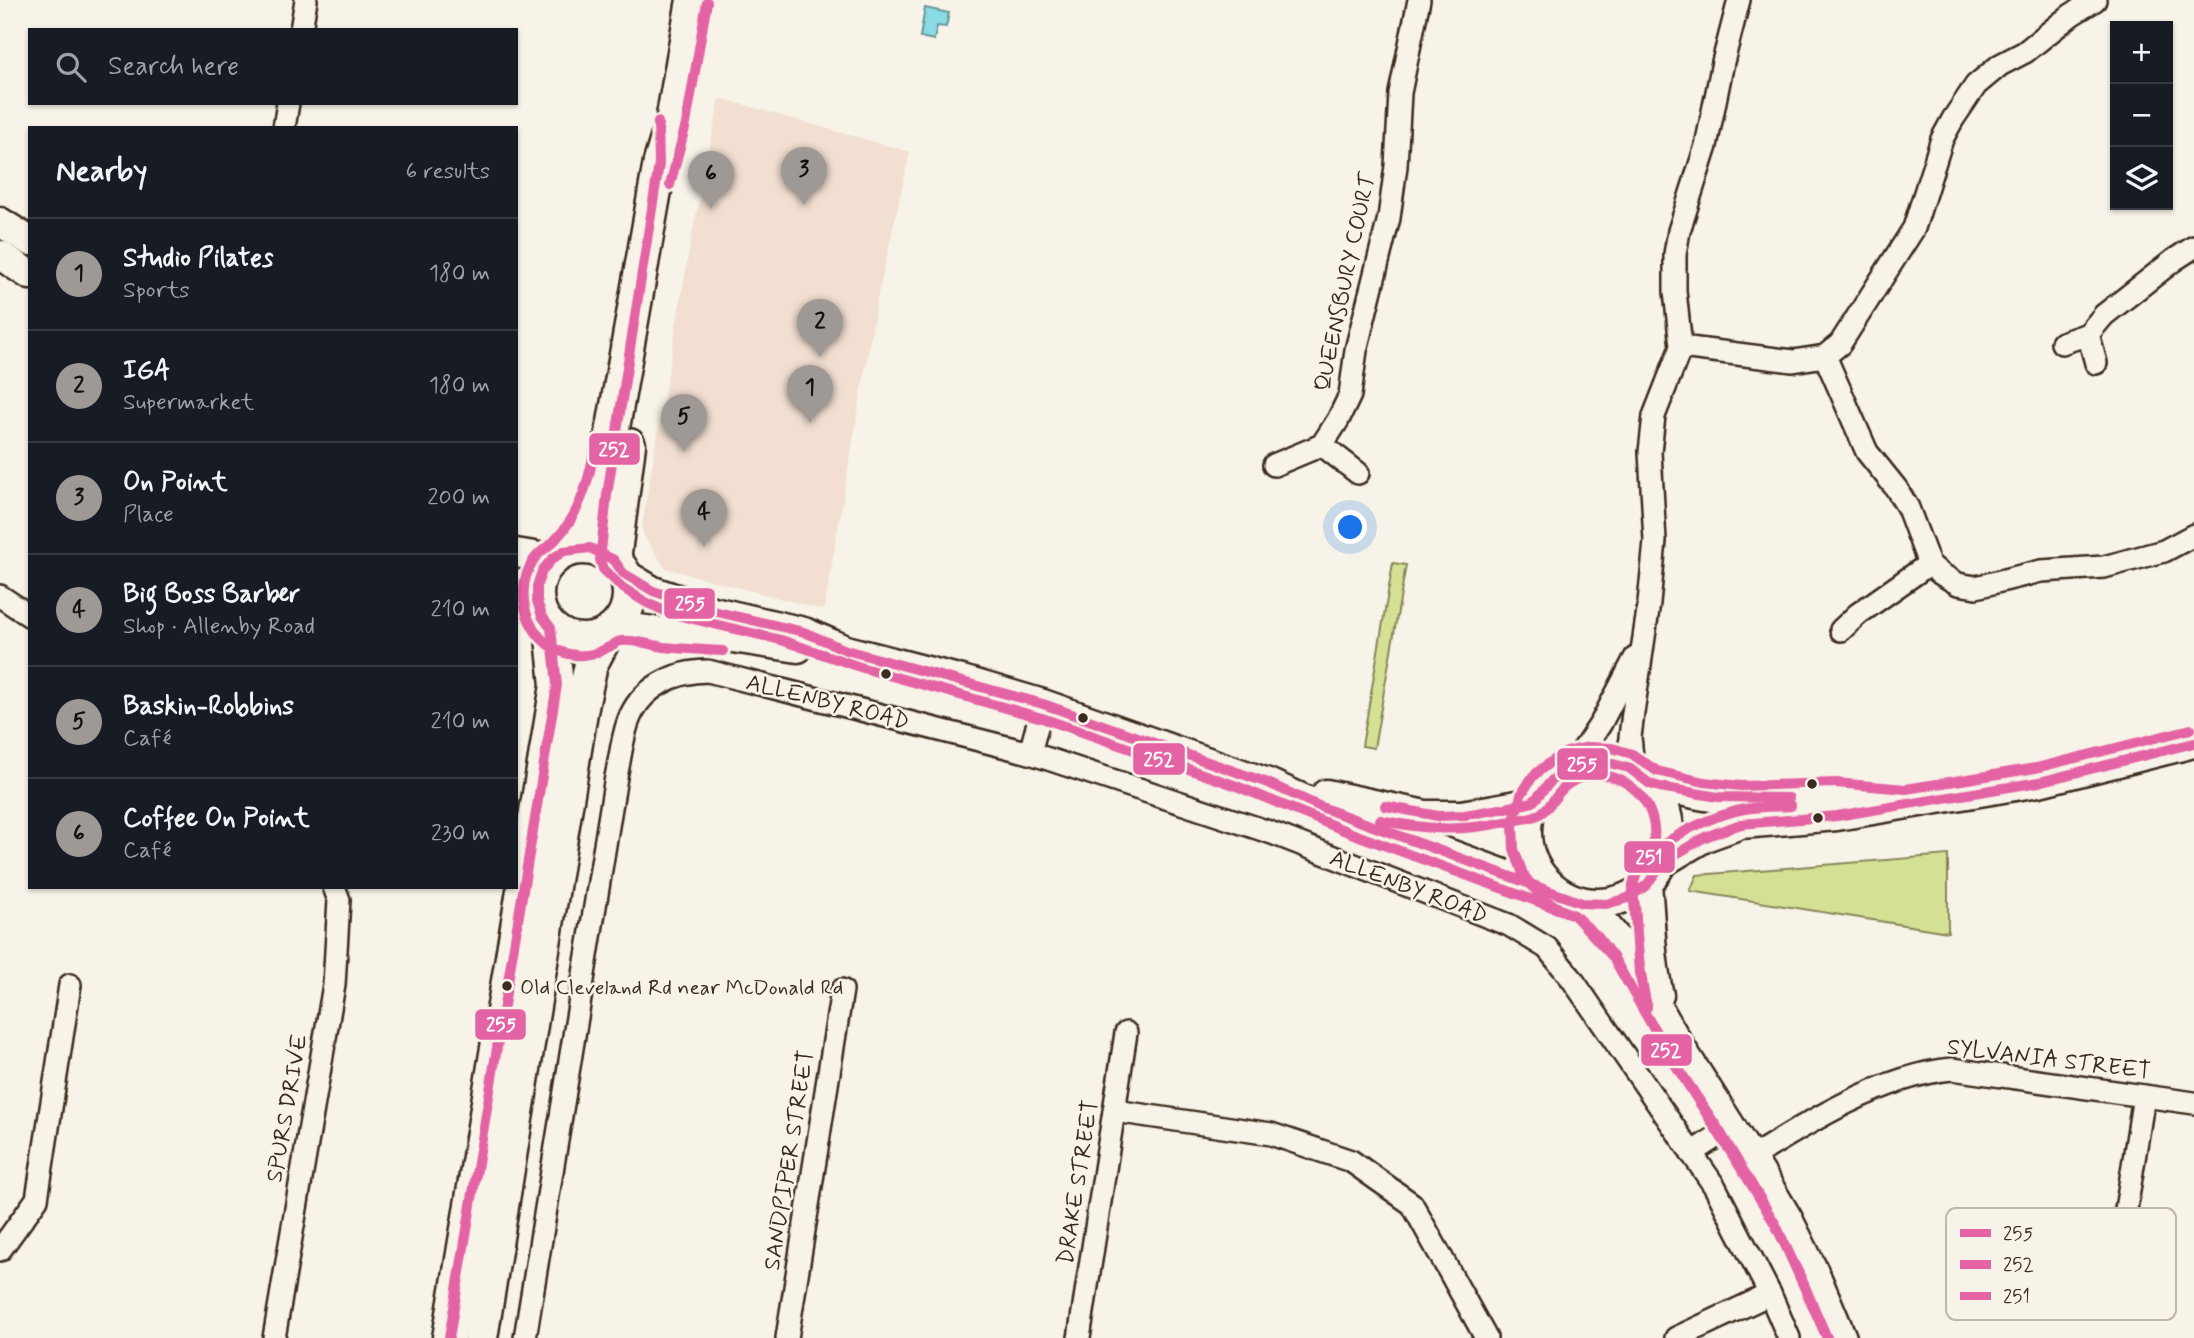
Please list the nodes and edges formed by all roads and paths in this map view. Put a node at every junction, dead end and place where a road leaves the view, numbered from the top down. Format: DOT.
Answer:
graph roads {
  1 [pos="306,0"];
  2 [pos="692,0"];
  3 [pos="1419,0"];
  4 [pos="1739,0"];
  5 [pos="2095,0"];
  6 [pos="2066,8"];
  7 [pos="301,28"];
  8 [pos="288,105"];
  9 [pos="672,122"];
  10 [pos="284,126"];
  11 [pos="0,222"];
  12 [pos="28,240"];
  13 [pos="2194,247"];
  14 [pos="0,254"];
  15 [pos="28,274"];
  16 [pos="2088,334"];
  17 [pos="2062,343"];
  18 [pos="1681,347"];
  19 [pos="1825,356"];
  20 [pos="2096,363"];
  21 [pos="1322,445"];
  22 [pos="1274,465"];
  23 [pos="1358,473"];
  24 [pos="2194,535"];
  25 [pos="518,553"];
  26 [pos="558,555"];
  27 [pos="1929,564"];
  28 [pos="618,567"];
  29 [pos="0,596"];
  30 [pos="536,614"];
  31 [pos="28,615"];
  32 [pos="612,630"];
  33 [pos="1841,630"];
  34 [pos="1643,641"];
  35 [pos="846,650"];
  36 [pos="1043,704"];
  37 [pos="2194,743"];
  38 [pos="1030,753"];
  39 [pos="1573,765"];
  40 [pos="1628,767"];
  41 [pos="1268,783"];
  42 [pos="1651,784"];
  43 [pos="1533,802"];
  44 [pos="1907,803"];
  45 [pos="1655,874"];
  46 [pos="335,889"];
  47 [pos="1575,900"];
  48 [pos="70,985"];
  49 [pos="842,990"];
  50 [pos="1664,1015"];
  51 [pos="1126,1033"];
  52 [pos="2144,1096"];
  53 [pos="2194,1102"];
  54 [pos="1115,1111"];
  55 [pos="1733,1126"];
  56 [pos="1691,1153"];
  57 [pos="1751,1158"];
  58 [pos="2126,1208"];
  59 [pos="0,1250"];
  60 [pos="1770,1294"];
  61 [pos="274,1338"];
  62 [pos="449,1338"];
  63 [pos="481,1338"];
  64 [pos="525,1338"];
  65 [pos="787,1338"];
  66 [pos="1079,1338"];
  67 [pos="1486,1338"];
  68 [pos="1676,1338"];
  69 [pos="1789,1338"];
  70 [pos="1842,1338"];
  1 -- 7 [label="street"];
  2 -- 9 [label="main road"];
  3 -- 21 [label="street, QUEENSBURY COURT"];
  4 -- 18 [label="street"];
  5 -- 6 [label="street"];
  6 -- 19 [label="street"];
  8 -- 10 [label="street"];
  9 -- 26 [label="main road"];
  9 -- 28 [label="main road"];
  11 -- 12 [label="main road"];
  13 -- 16 [label="street"];
  14 -- 15 [label="main road"];
  16 -- 17 [label="street"];
  16 -- 20 [label="street"];
  18 -- 19 [label="street"];
  18 -- 34 [label="street"];
  19 -- 27 [label="street"];
  21 -- 22 [label="street"];
  21 -- 23 [label="street"];
  24 -- 27 [label="street"];
  25 -- 26 [label="main road"];
  26 -- 28 [label="main road"];
  26 -- 30 [label="main road"];
  27 -- 33 [label="street"];
  28 -- 32 [label="main road"];
  28 -- 35 [label="main road, ALLENBY ROAD"];
  29 -- 31 [label="street"];
  30 -- 32 [label="main road"];
  30 -- 62 [label="main road"];
  32 -- 35 [label="main road, ALLENBY ROAD"];
  32 -- 63 [label="main road"];
  34 -- 39 [label="street"];
  34 -- 40 [label="street"];
  35 -- 36 [label="main road, ALLENBY ROAD"];
  36 -- 38 [label="street"];
  36 -- 41 [label="main road, ALLENBY ROAD"];
  37 -- 44 [label="main road"];
  38 -- 56 [label="street, ALLENBY ROAD"];
  38 -- 64 [label="street, ALLENBY ROAD"];
  39 -- 40 [label="main road"];
  39 -- 43 [label="main road"];
  40 -- 42 [label="main road"];
  41 -- 43 [label="main road, ALLENBY ROAD"];
  41 -- 47 [label="main road, ALLENBY ROAD"];
  42 -- 44 [label="main road"];
  42 -- 45 [label="main road"];
  43 -- 47 [label="main road"];
  44 -- 45 [label="main road"];
  45 -- 47 [label="main road"];
  45 -- 50 [label="main road, ALLENBY ROAD"];
  46 -- 61 [label="street, SPURS DRIVE"];
  47 -- 50 [label="main road, ALLENBY ROAD"];
  48 -- 59 [label="street"];
  49 -- 65 [label="street, SANDPIPER STREET"];
  50 -- 55 [label="main road, ALLENBY ROAD"];
  51 -- 54 [label="street, DRAKE STREET"];
  52 -- 53 [label="street, SYLVANIA STREET"];
  52 -- 57 [label="street, SYLVANIA STREET"];
  52 -- 58 [label="street"];
  54 -- 66 [label="street, DRAKE STREET"];
  54 -- 67 [label="street"];
  55 -- 56 [label="street"];
  55 -- 57 [label="main road, ALLENBY ROAD"];
  56 -- 60 [label="street, ALLENBY ROAD"];
  57 -- 70 [label="main road, ALLENBY ROAD"];
  60 -- 68 [label="street"];
  60 -- 69 [label="street, ALLENBY ROAD"];
}
